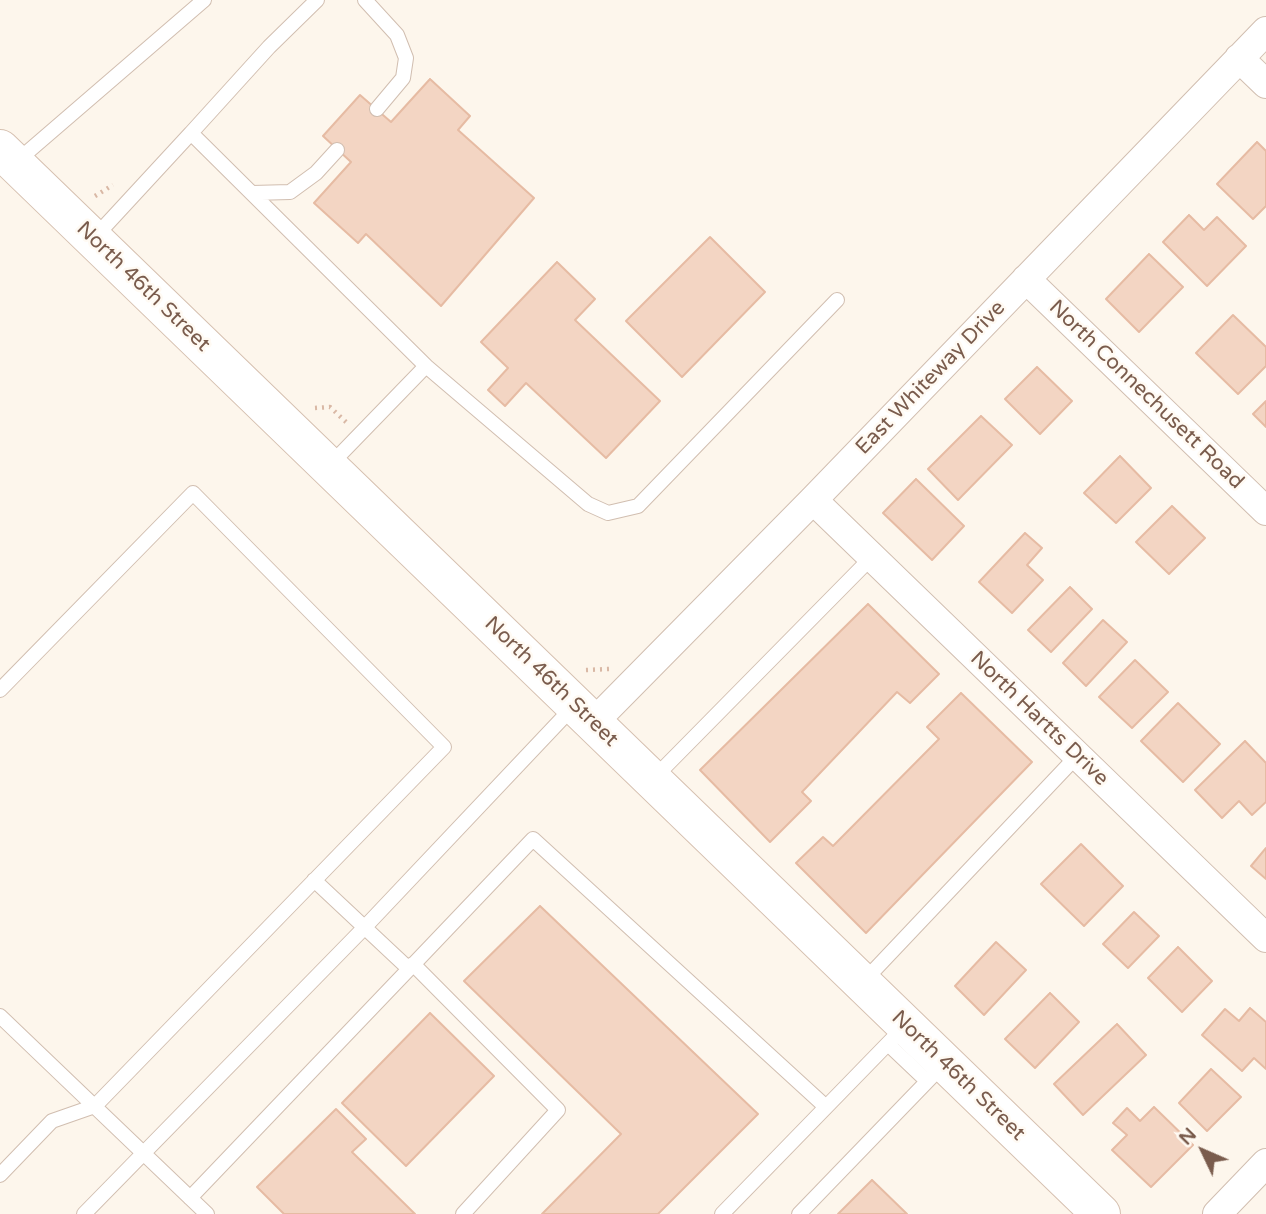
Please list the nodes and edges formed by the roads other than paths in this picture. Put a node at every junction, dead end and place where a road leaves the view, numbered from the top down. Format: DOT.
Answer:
graph roads {
  1 [pos="204,0"];
  2 [pos="317,0"];
  3 [pos="365,0"];
  4 [pos="1266,31"];
  5 [pos="1240,58"];
  6 [pos="1266,84"];
  7 [pos="377,109"];
  8 [pos="191,133"];
  9 [pos="337,150"];
  10 [pos="8,156"];
  11 [pos="252,193"];
  12 [pos="93,239"];
  13 [pos="1026,279"];
  14 [pos="838,300"];
  15 [pos="426,366"];
  16 [pos="329,467"];
  17 [pos="813,500"];
  18 [pos="1266,511"];
  19 [pos="871,558"];
  20 [pos="0,690"];
  21 [pos="584,714"];
  22 [pos="1077,756"];
  23 [pos="652,780"];
  24 [pos="314,880"];
  25 [pos="364,928"];
  26 [pos="1266,938"];
  27 [pos="411,967"];
  28 [pos="862,983"];
  29 [pos="0,1016"];
  30 [pos="897,1034"];
  31 [pos="936,1072"];
  32 [pos="95,1106"];
  33 [pos="826,1107"];
  34 [pos="144,1153"];
  35 [pos="1266,1163"];
  36 [pos="0,1175"];
  37 [pos="190,1198"];
  38 [pos="85,1214"];
  39 [pos="207,1214"];
  40 [pos="463,1214"];
  41 [pos="722,1214"];
  42 [pos="799,1214"];
  43 [pos="1101,1214"];
  44 [pos="1217,1214"];
  1 -- 10 [label="lane"];
  2 -- 8 [label="lane"];
  3 -- 7 [label="lane"];
  4 -- 5 [label="street, East Whiteway Drive"];
  5 -- 6 [label="street"];
  5 -- 13 [label="street, East Whiteway Drive"];
  8 -- 11 [label="lane"];
  8 -- 12 [label="lane"];
  9 -- 11 [label="lane"];
  10 -- 12 [label="street, North 46th Street"];
  11 -- 15 [label="lane"];
  12 -- 16 [label="street, North 46th Street"];
  13 -- 17 [label="street, East Whiteway Drive"];
  13 -- 18 [label="street, North Connechusett Road"];
  14 -- 15 [label="lane"];
  15 -- 16 [label="lane"];
  16 -- 21 [label="street, North 46th Street"];
  17 -- 19 [label="street, North Hartts Drive"];
  17 -- 21 [label="street, East Whiteway Drive"];
  19 -- 22 [label="street, North Hartts Drive"];
  19 -- 23 [label="lane"];
  20 -- 24 [label="lane"];
  21 -- 23 [label="street, North 46th Street"];
  21 -- 25 [label="lane"];
  22 -- 26 [label="street, North Hartts Drive"];
  22 -- 28 [label="lane"];
  23 -- 28 [label="street, North 46th Street"];
  24 -- 25 [label="lane"];
  24 -- 32 [label="lane"];
  25 -- 27 [label="lane"];
  25 -- 34 [label="lane"];
  27 -- 33 [label="lane"];
  27 -- 37 [label="lane"];
  27 -- 40 [label="lane"];
  28 -- 30 [label="street, North 46th Street"];
  29 -- 32 [label="lane"];
  30 -- 31 [label="street, North 46th Street"];
  30 -- 33 [label="lane"];
  31 -- 42 [label="lane"];
  31 -- 43 [label="street, North 46th Street"];
  32 -- 34 [label="lane"];
  32 -- 36 [label="lane"];
  33 -- 41 [label="lane"];
  34 -- 37 [label="lane"];
  34 -- 38 [label="lane"];
  35 -- 44 [label="street"];
  37 -- 39 [label="lane"];
}
